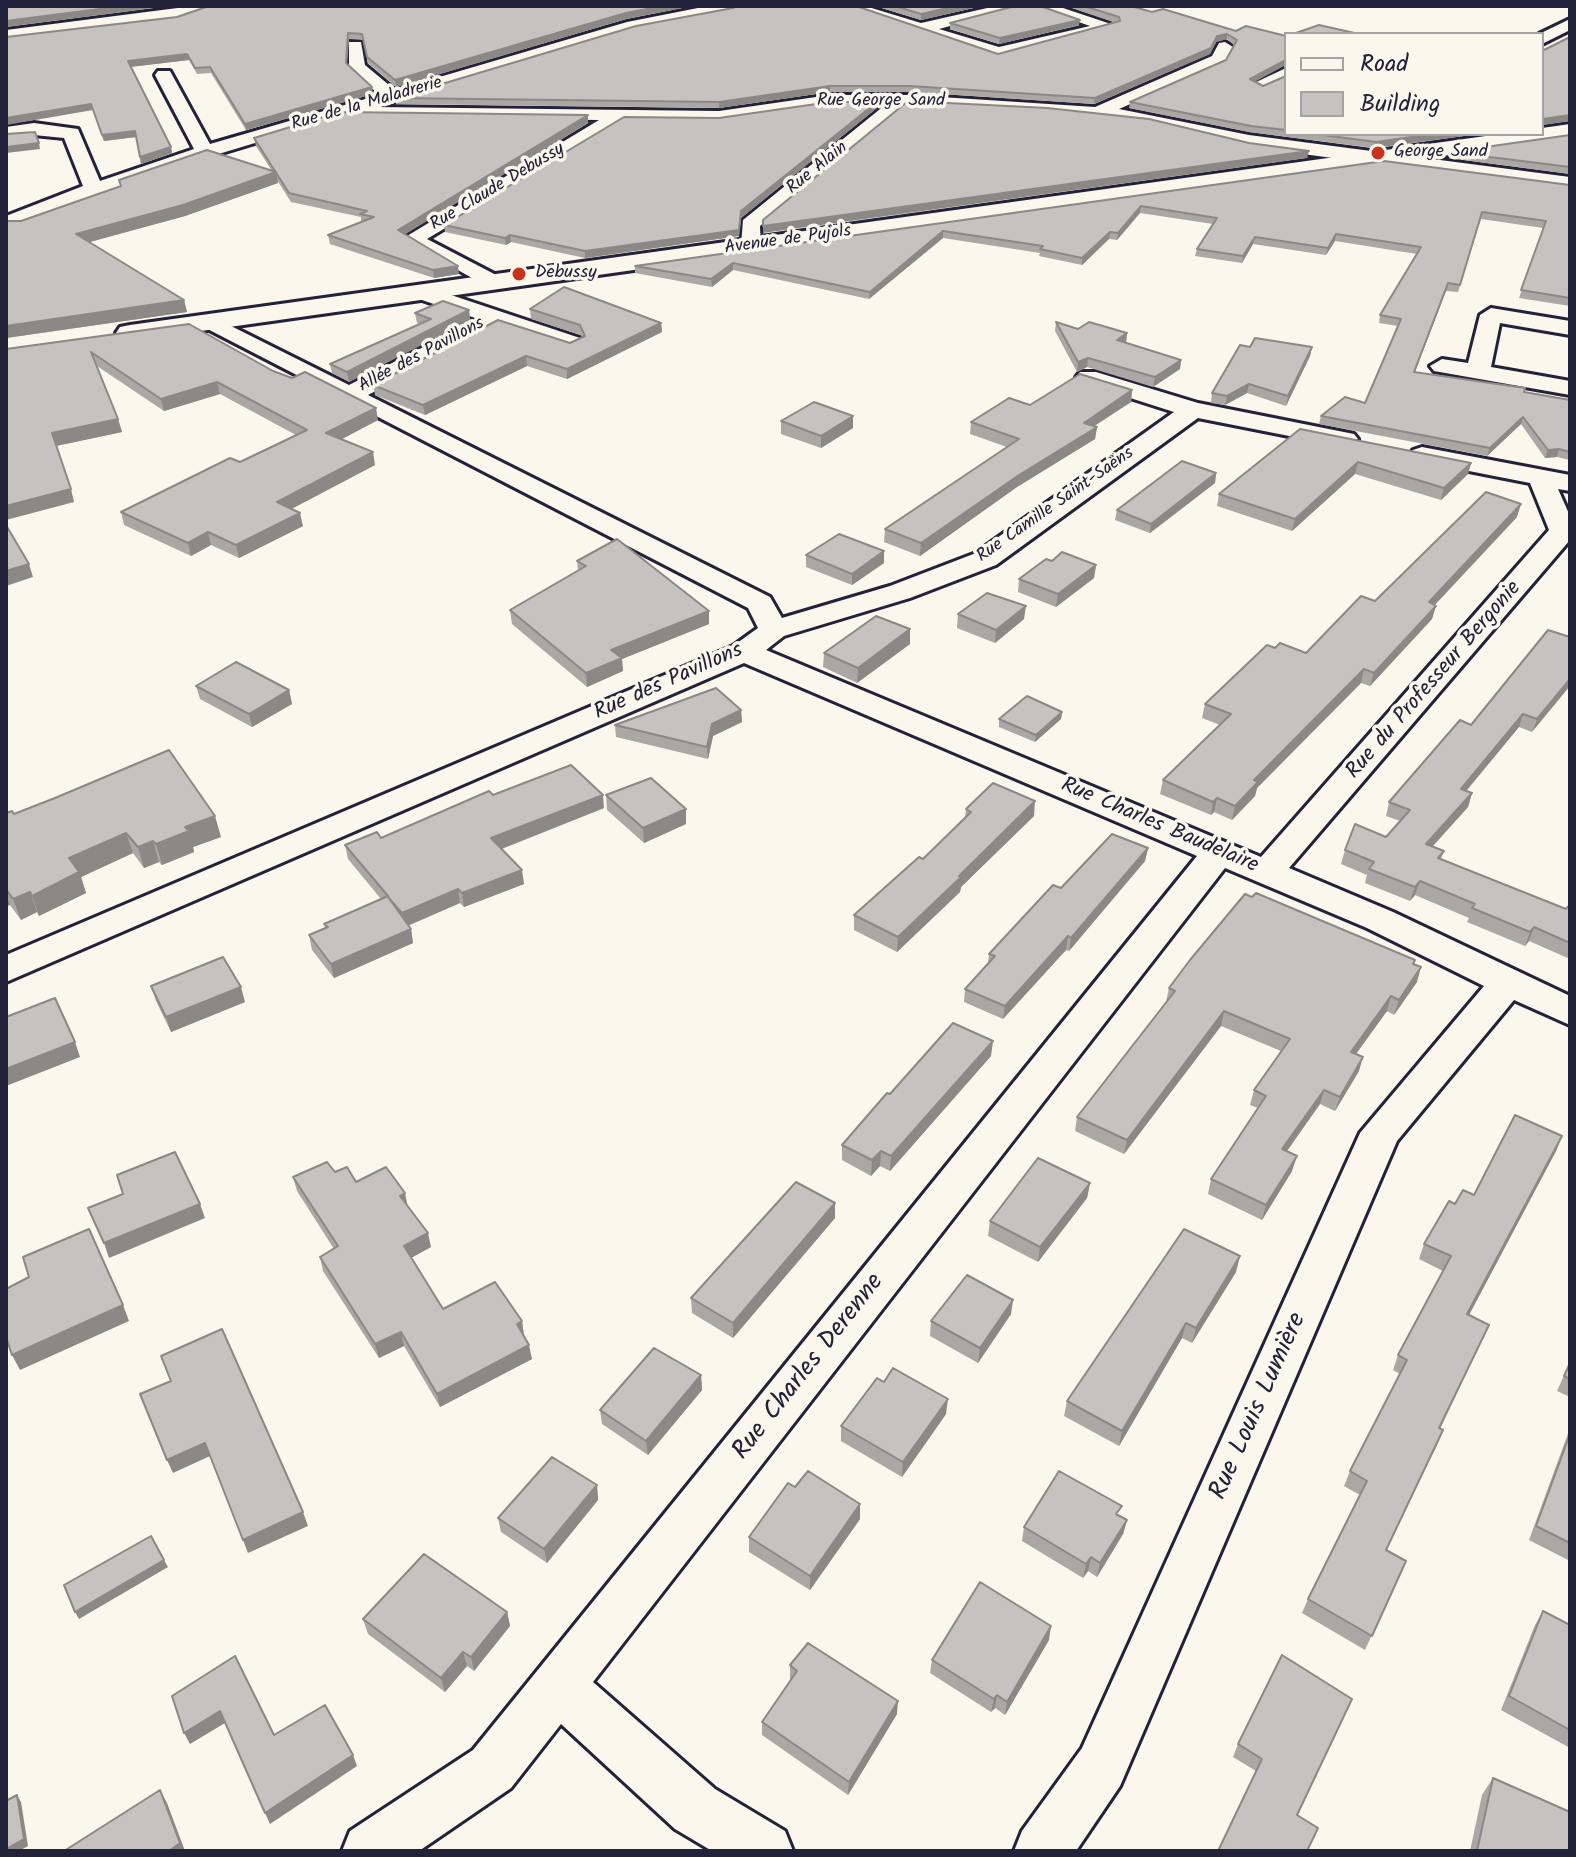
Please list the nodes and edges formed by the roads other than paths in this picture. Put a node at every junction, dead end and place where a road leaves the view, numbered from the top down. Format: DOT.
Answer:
graph roads {
  1 [pos="210,6"];
  2 [pos="733,6"];
  3 [pos="849,6"];
  4 [pos="1017,6"];
  5 [pos="1040,6"];
  6 [pos="607,12"];
  7 [pos="178,15"];
  8 [pos="1570,24"];
  9 [pos="633,25"];
  10 [pos="918,28"];
  11 [pos="190,30"];
  12 [pos="6,35"];
  13 [pos="1544,38"];
  14 [pos="355,45"];
  15 [pos="1225,47"];
  16 [pos="1284,74"];
  17 [pos="164,75"];
  18 [pos="1261,84"];
  19 [pos="393,97"];
  20 [pos="903,100"];
  21 [pos="340,112"];
  22 [pos="1097,112"];
  23 [pos="620,115"];
  24 [pos="1570,131"];
  25 [pos="6,133"];
  26 [pos="1544,133"];
  27 [pos="1516,136"];
  28 [pos="1495,138"];
  29 [pos="205,152"];
  30 [pos="1369,159"];
  31 [pos="1570,183"];
  32 [pos="94,190"];
  33 [pos="6,223"];
  34 [pos="751,246"];
  35 [pos="492,282"];
  36 [pos="421,292"];
  37 [pos="496,318"];
  38 [pos="205,322"];
  39 [pos="1570,328"];
  40 [pos="98,337"];
  41 [pos="572,343"];
  42 [pos="1442,366"];
  43 [pos="1478,372"];
  44 [pos="1086,377"];
  45 [pos="1570,388"];
  46 [pos="349,395"];
  47 [pos="1193,410"];
  48 [pos="1374,445"];
  49 [pos="1404,451"];
  50 [pos="1540,477"];
  51 [pos="1570,483"];
  52 [pos="774,630"];
  53 [pos="744,652"];
  54 [pos="1219,852"];
  55 [pos="1267,872"];
  56 [pos="6,969"];
  57 [pos="1508,982"];
  58 [pos="1570,1012"];
  59 [pos="558,1686"];
  60 [pos="370,1851"];
  61 [pos="765,1851"];
  62 [pos="1042,1851"];
  1 -- 7 [label="street"];
  2 -- 9 [label="street, Rue de la Maladrerie"];
  3 -- 10 [label="street"];
  4 -- 10 [label="street"];
  5 -- 10 [label="street"];
  6 -- 9 [label="street"];
  7 -- 11 [label="street"];
  7 -- 12 [label="street"];
  8 -- 13 [label="street"];
  9 -- 19 [label="street, Rue de la Maladrerie"];
  14 -- 19 [label="street"];
  15 -- 22 [label="street"];
  16 -- 18 [label="street"];
  17 -- 29 [label="street"];
  19 -- 21 [label="street, Rue de la Maladrerie"];
  20 -- 22 [label="street, Rue George Sand"];
  20 -- 23 [label="street, Rue George Sand"];
  20 -- 34 [label="street, Rue Alain"];
  21 -- 23 [label="street, Rue George Sand"];
  21 -- 29 [label="street, Rue de la Maladrerie"];
  22 -- 30 [label="street, Rue George Sand"];
  23 -- 35 [label="street, Rue Claude Debussy"];
  24 -- 26 [label="main road, Avenue de Pujols"];
  25 -- 32 [label="street"];
  27 -- 28 [label="main road, Avenue de Pujols"];
  28 -- 30 [label="main road, Avenue de Pujols"];
  29 -- 32 [label="street, Rue de la Maladrerie"];
  30 -- 31 [label="street, Rue George Sand"];
  30 -- 34 [label="main road, Avenue de Pujols"];
  32 -- 33 [label="street, Rue de la Maladrerie"];
  34 -- 35 [label="main road, Avenue de Pujols"];
  35 -- 36 [label="main road, Avenue de Pujols"];
  36 -- 37 [label="street, Allée des Pavillons"];
  36 -- 38 [label="main road, Avenue de Pujols"];
  37 -- 41 [label="street, Allée des Pavillons"];
  37 -- 46 [label="street, Allée des Pavillons"];
  38 -- 40 [label="main road, Avenue de Pujols"];
  38 -- 46 [label="street"];
  39 -- 43 [label="street"];
  42 -- 43 [label="street"];
  43 -- 45 [label="street"];
  44 -- 47 [label="street"];
  46 -- 52 [label="street"];
  47 -- 48 [label="street"];
  47 -- 52 [label="street, Rue Camille Saint-Saëns"];
  49 -- 50 [label="street"];
  50 -- 51 [label="street"];
  50 -- 55 [label="street, Rue du Professeur Bergonie"];
  52 -- 53 [label="street, Rue des Pavillons"];
  53 -- 54 [label="street, Rue Charles Baudelaire"];
  53 -- 56 [label="street, Rue des Pavillons"];
  54 -- 55 [label="street, Rue Charles Baudelaire"];
  54 -- 59 [label="street, Rue Charles Derenne"];
  55 -- 57 [label="street, Rue Charles Baudelaire"];
  57 -- 58 [label="street, Rue Charles Baudelaire"];
  57 -- 62 [label="street, Rue Louis Lumière"];
  59 -- 60 [label="street, Rue Charles Derenne"];
  59 -- 61 [label="street"];
}
